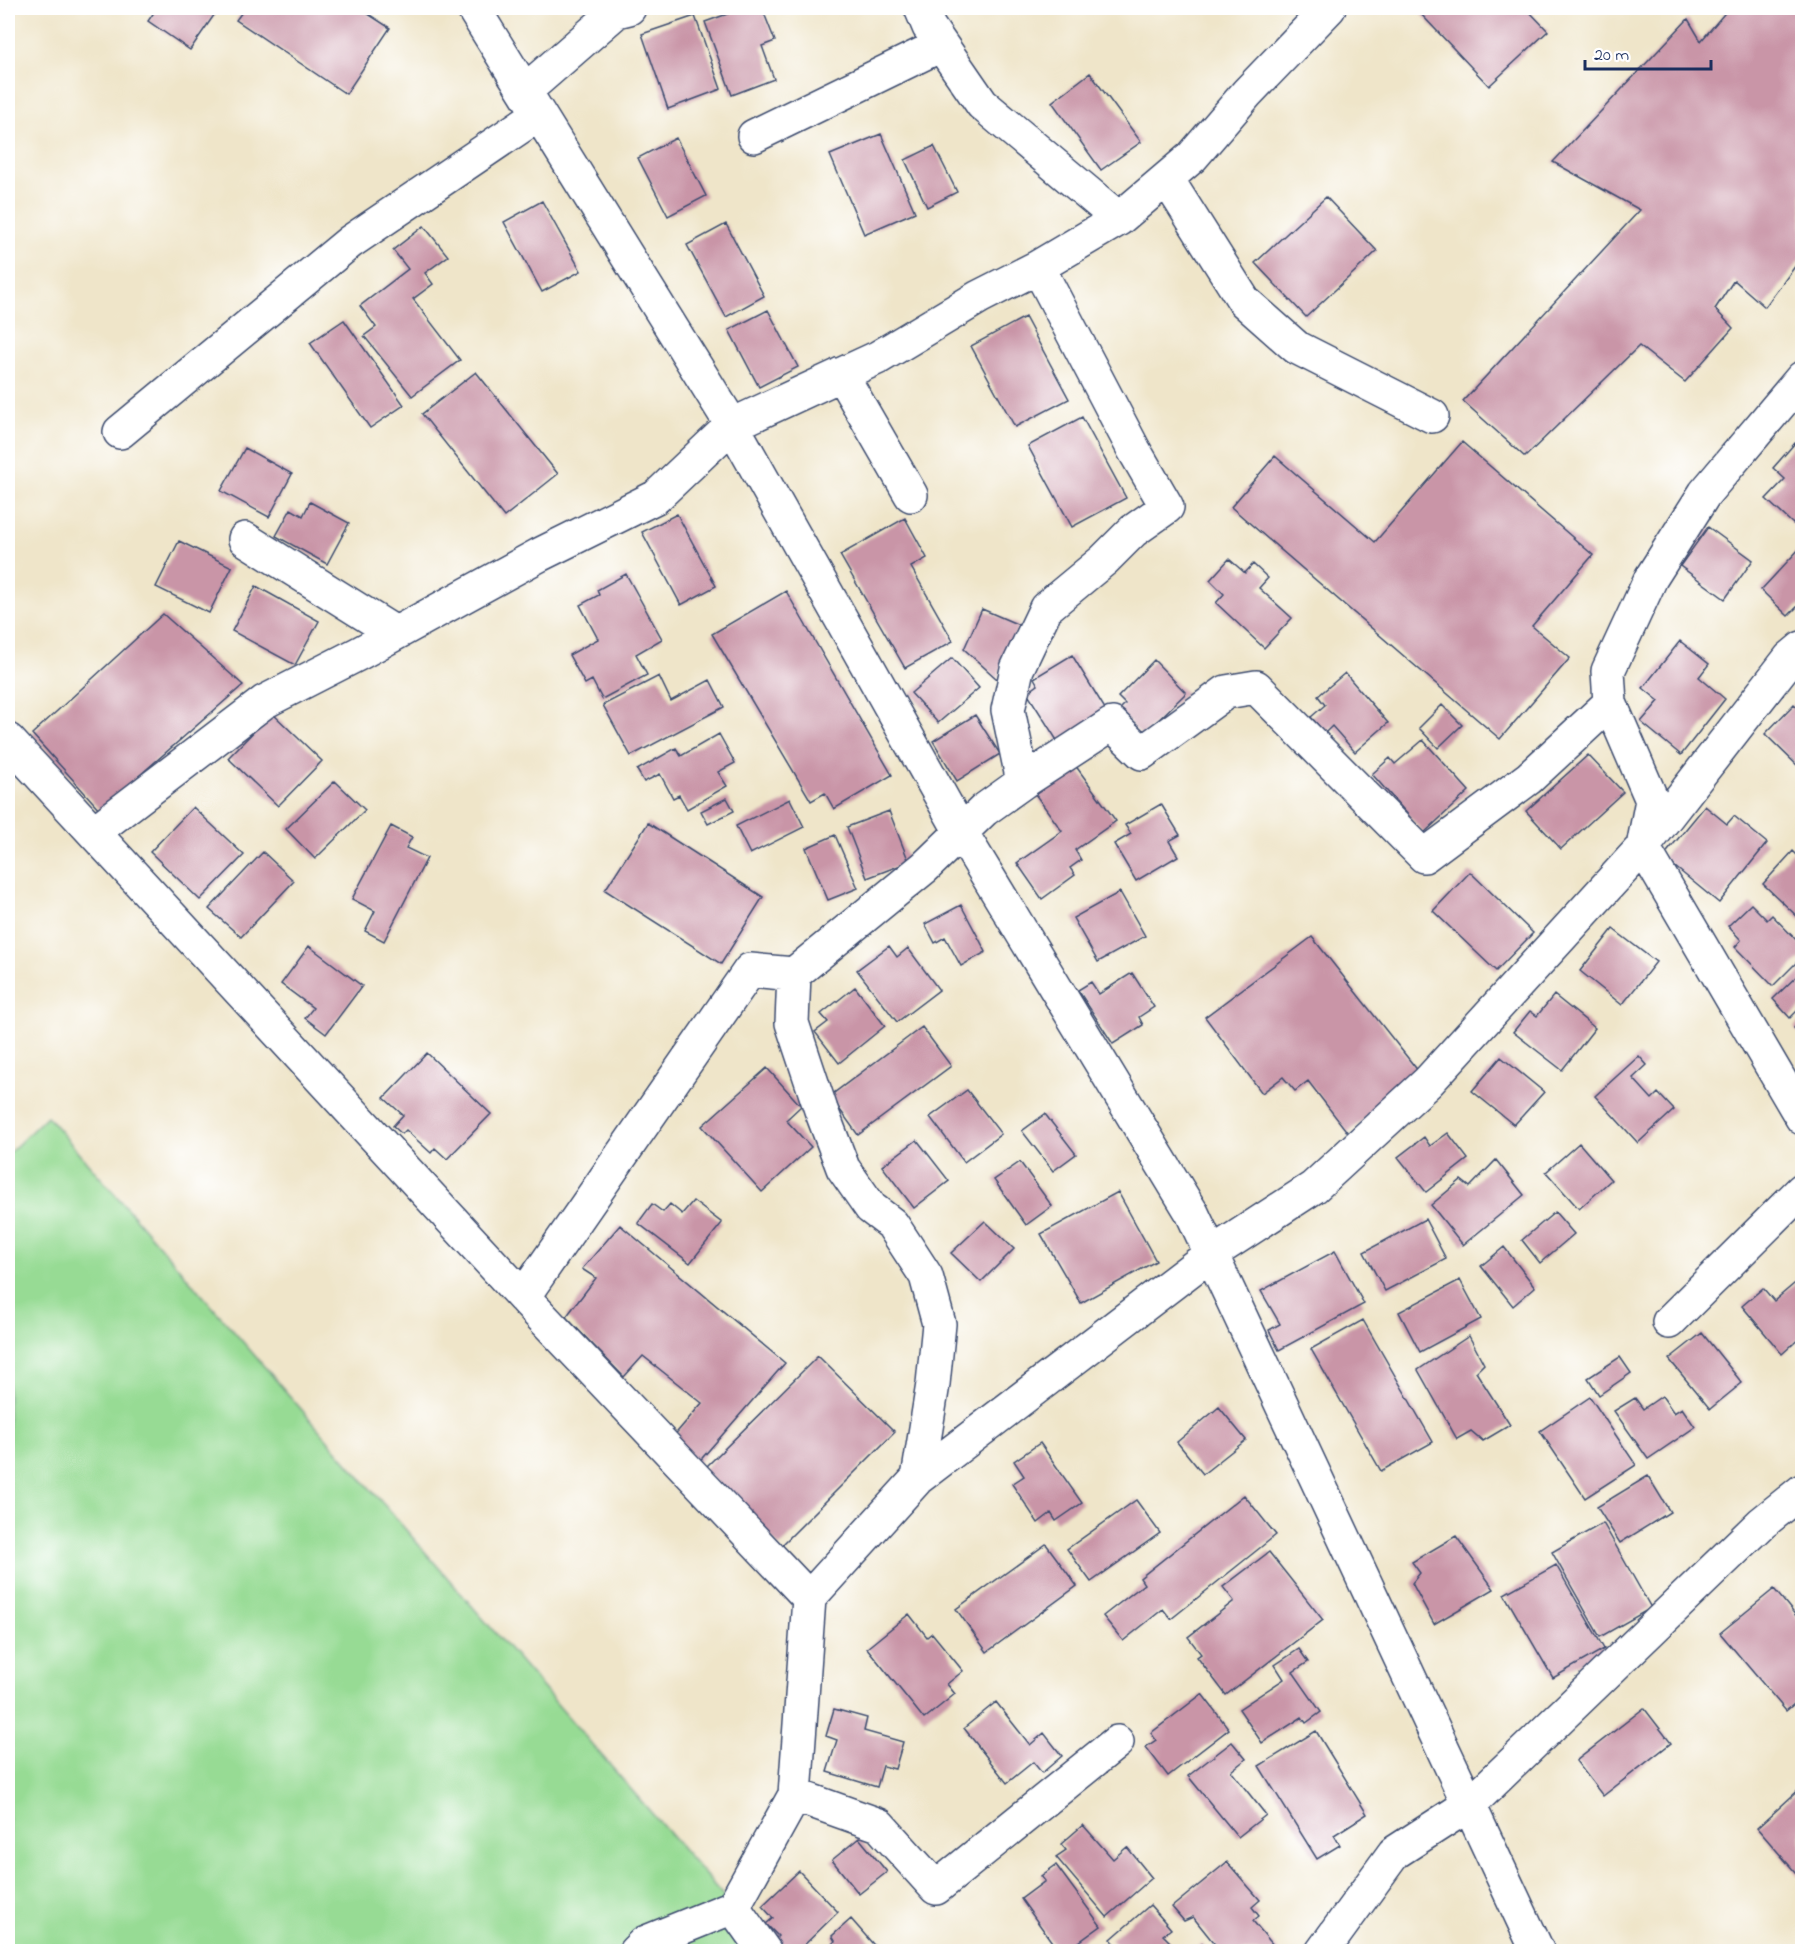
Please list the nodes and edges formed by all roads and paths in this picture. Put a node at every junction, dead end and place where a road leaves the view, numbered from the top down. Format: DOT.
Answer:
graph roads {
  1 [pos="473,8"];
  2 [pos="629,8"];
  3 [pos="921,8"];
  4 [pos="1329,8"];
  5 [pos="941,45"];
  6 [pos="532,102"];
  7 [pos="754,136"];
  8 [pos="1167,178"];
  9 [pos="1119,219"];
  10 [pos="1038,267"];
  11 [pos="841,374"];
  12 [pos="1803,378"];
  13 [pos="1432,416"];
  14 [pos="732,425"];
  15 [pos="120,432"];
  16 [pos="911,495"];
  17 [pos="245,539"];
  18 [pos="395,633"];
  19 [pos="1803,648"];
  20 [pos="1610,704"];
  21 [pos="8,740"];
  22 [pos="1023,782"];
  23 [pos="94,832"];
  24 [pos="961,832"];
  25 [pos="1642,847"];
  26 [pos="794,974"];
  27 [pos="1803,1118"];
  28 [pos="1803,1190"];
  29 [pos="1211,1254"];
  30 [pos="523,1297"];
  31 [pos="1669,1322"];
  32 [pos="918,1478"];
  33 [pos="1803,1491"];
  34 [pos="809,1598"];
  35 [pos="1117,1742"];
  36 [pos="795,1795"];
  37 [pos="1470,1804"];
  38 [pos="733,1907"];
  39 [pos="635,1952"];
  40 [pos="765,1952"];
  41 [pos="1322,1952"];
  42 [pos="1538,1952"];
  1 -- 6 [label="street"];
  2 -- 6 [label="street"];
  3 -- 5 [label="street"];
  4 -- 8 [label="street"];
  5 -- 7 [label="street"];
  5 -- 9 [label="street"];
  6 -- 14 [label="street"];
  6 -- 15 [label="street"];
  8 -- 9 [label="street"];
  8 -- 13 [label="street"];
  9 -- 10 [label="street"];
  10 -- 11 [label="street"];
  10 -- 22 [label="street"];
  11 -- 14 [label="street"];
  11 -- 16 [label="street"];
  12 -- 20 [label="street"];
  14 -- 18 [label="street"];
  14 -- 24 [label="street"];
  17 -- 18 [label="street"];
  18 -- 23 [label="street"];
  19 -- 25 [label="street"];
  20 -- 22 [label="street"];
  20 -- 25 [label="street"];
  21 -- 23 [label="street"];
  22 -- 24 [label="street"];
  23 -- 30 [label="street"];
  24 -- 26 [label="street"];
  24 -- 29 [label="street"];
  25 -- 27 [label="street"];
  25 -- 29 [label="street"];
  26 -- 30 [label="street"];
  26 -- 32 [label="street"];
  28 -- 31 [label="street"];
  29 -- 32 [label="street"];
  29 -- 37 [label="street"];
  30 -- 34 [label="street"];
  32 -- 34 [label="street"];
  33 -- 37 [label="street"];
  34 -- 36 [label="street"];
  35 -- 36 [label="street"];
  36 -- 38 [label="street"];
  37 -- 41 [label="street"];
  37 -- 42 [label="street"];
  38 -- 39 [label="street"];
  38 -- 40 [label="street"];
}
